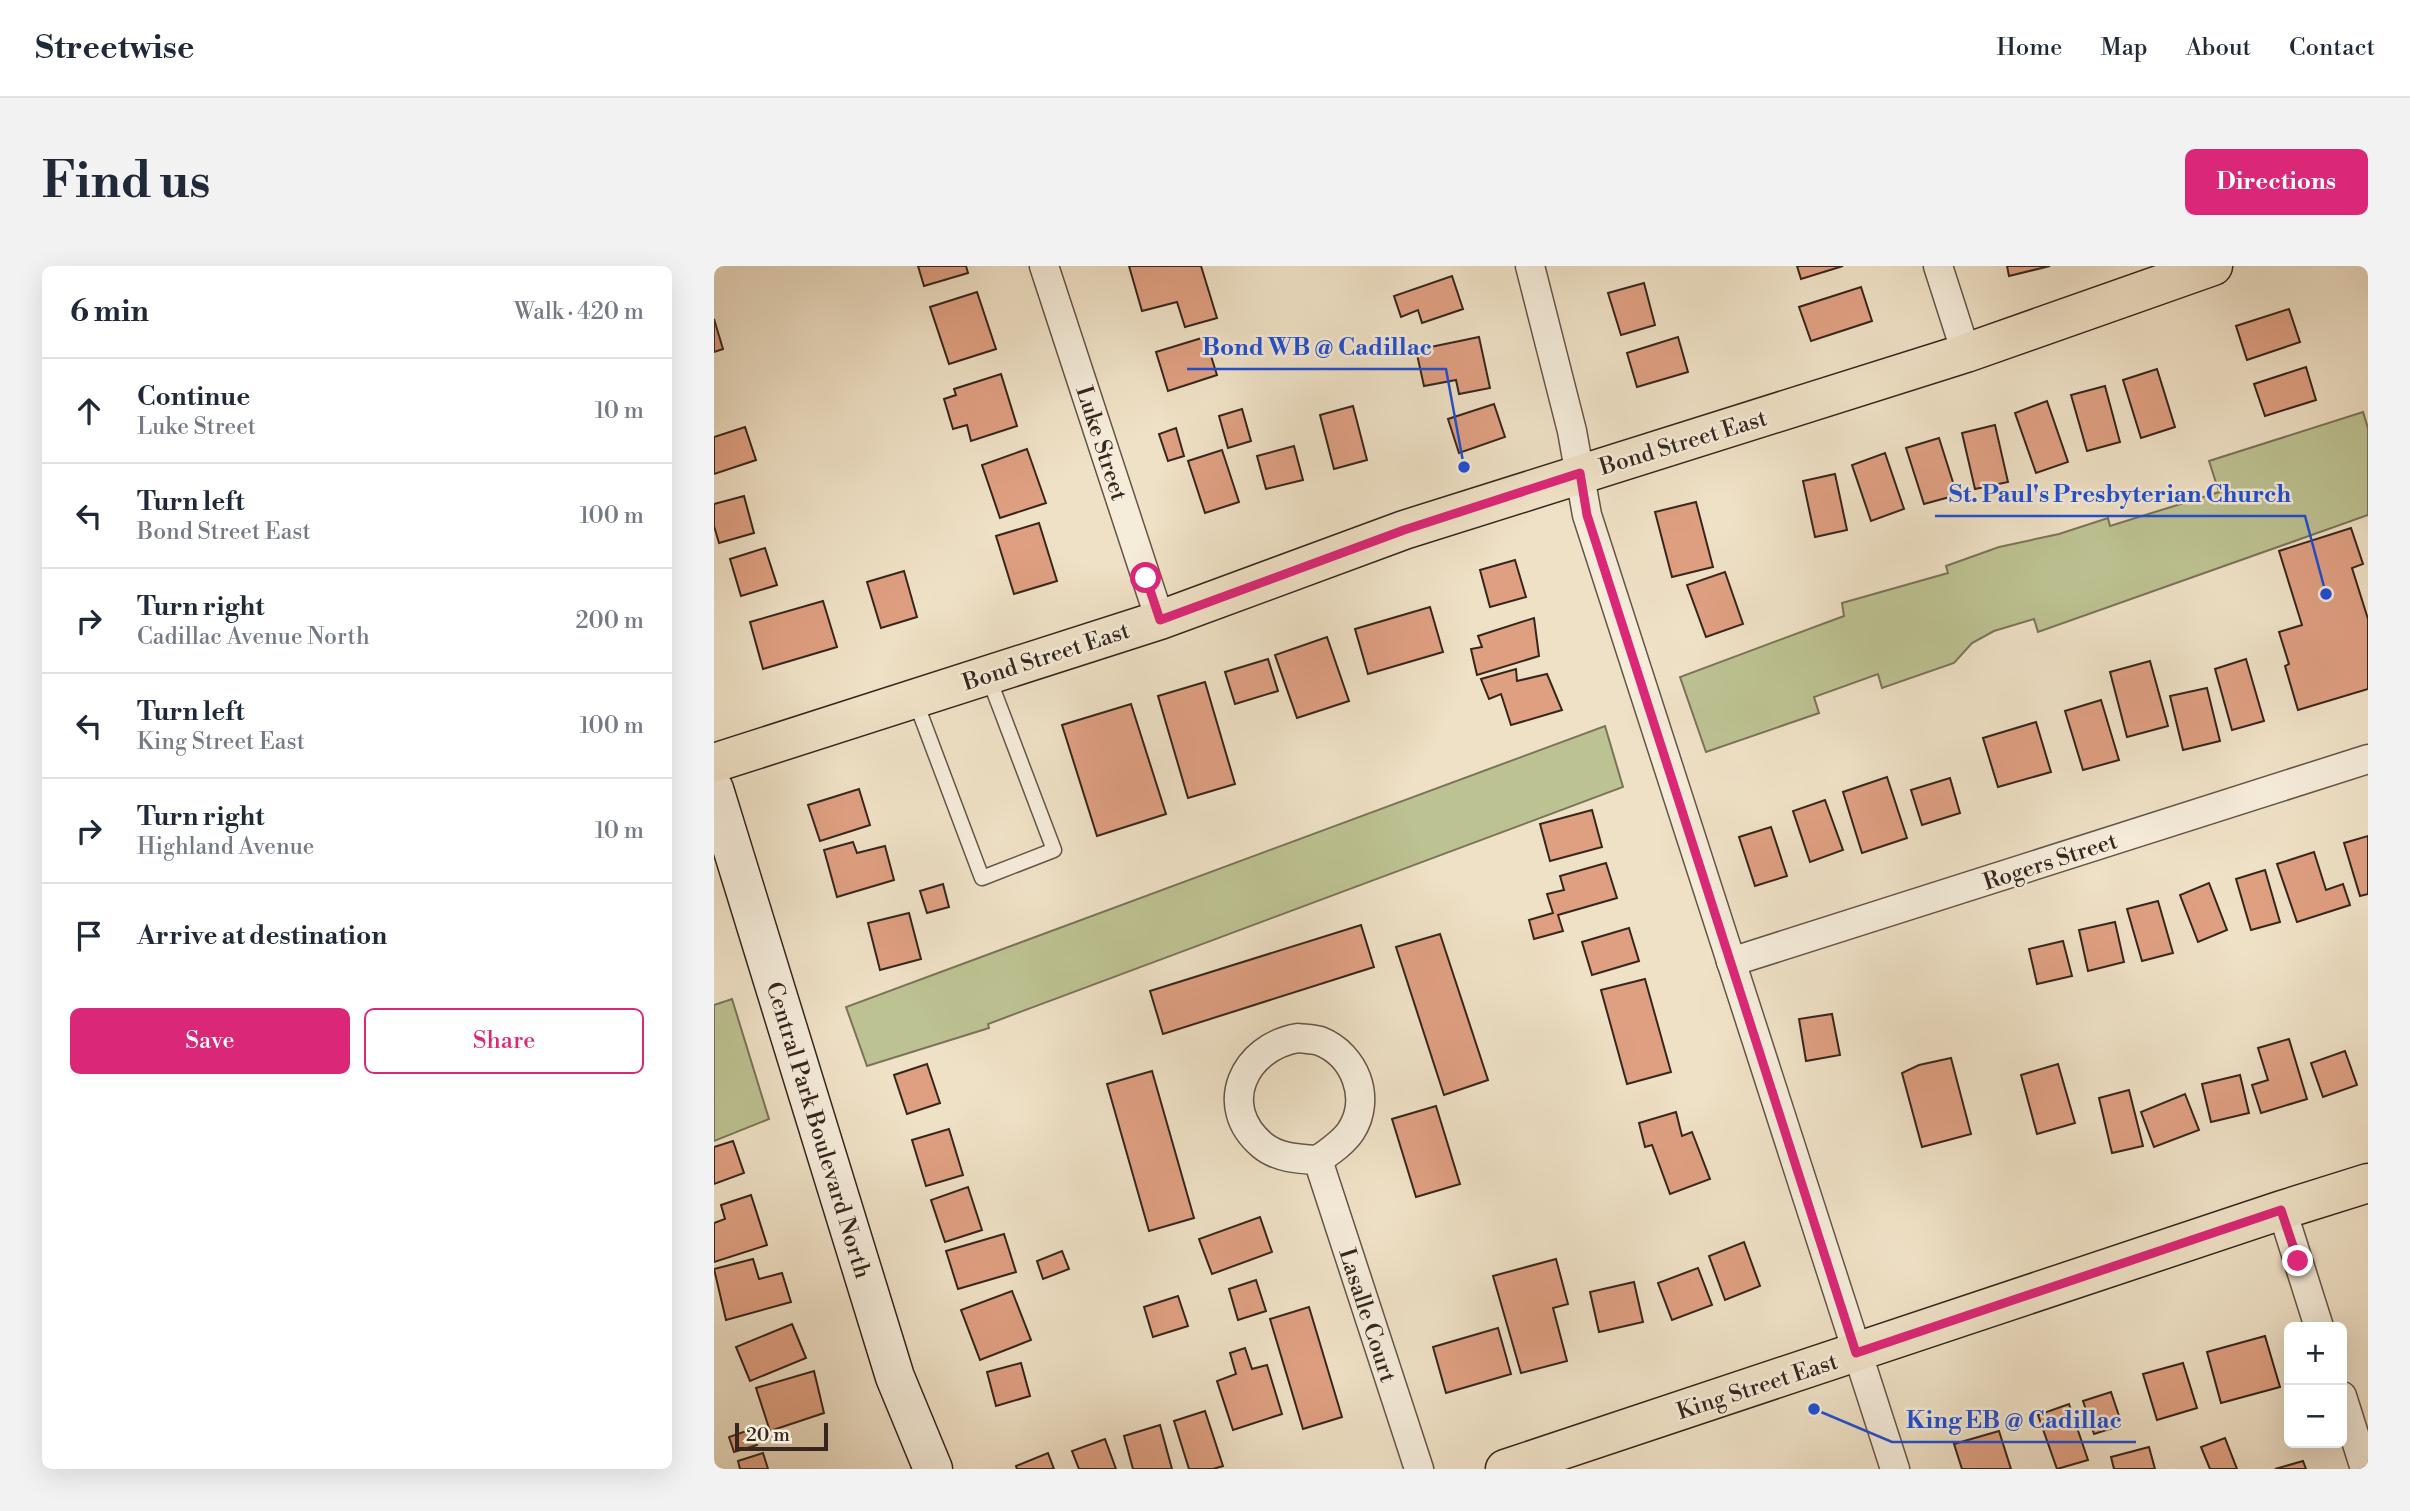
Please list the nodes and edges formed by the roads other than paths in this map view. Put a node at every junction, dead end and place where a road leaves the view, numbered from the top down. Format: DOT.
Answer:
graph roads {
  1 [pos="1044,266"];
  2 [pos="1530,266"];
  3 [pos="1938,266"];
  4 [pos="2213,266"];
  5 [pos="1966,353"];
  6 [pos="1580,473"];
  7 [pos="1160,620"];
  8 [pos="987,675"];
  9 [pos="915,699"];
  10 [pos="2368,759"];
  11 [pos="714,763"];
  12 [pos="714,789"];
  13 [pos="1731,962"];
  14 [pos="1318,1160"];
  15 [pos="2368,1183"];
  16 [pos="2281,1210"];
  17 [pos="2317,1322"];
  18 [pos="1856,1353"];
  19 [pos="2347,1412"];
  20 [pos="933,1469"];
  21 [pos="1419,1469"];
  22 [pos="1505,1469"];
  23 [pos="1895,1469"];
  24 [pos="2365,1469"];
  1 -- 7 [label="street, Luke Street"];
  2 -- 6 [label="street"];
  3 -- 5 [label="street"];
  4 -- 5 [label="main road, Bond Street East"];
  5 -- 6 [label="main road, Bond Street East"];
  6 -- 7 [label="main road, Bond Street East"];
  6 -- 13 [label="street"];
  7 -- 8 [label="main road, Bond Street East"];
  8 -- 9 [label="main road, Bond Street East"];
  8 -- 9 [label="lane"];
  9 -- 11 [label="main road, Bond Street East"];
  10 -- 13 [label="street, Rogers Street"];
  12 -- 20 [label="street, Central Park Boulevard North"];
  13 -- 18 [label="street"];
  14 -- 14 [label="street"];
  14 -- 21 [label="street, Lasalle Court"];
  15 -- 16 [label="main road, King Street East"];
  16 -- 17 [label="street"];
  16 -- 18 [label="main road, King Street East"];
  18 -- 22 [label="main road, King Street East"];
  18 -- 23 [label="street"];
  19 -- 24 [label="street"];
}
